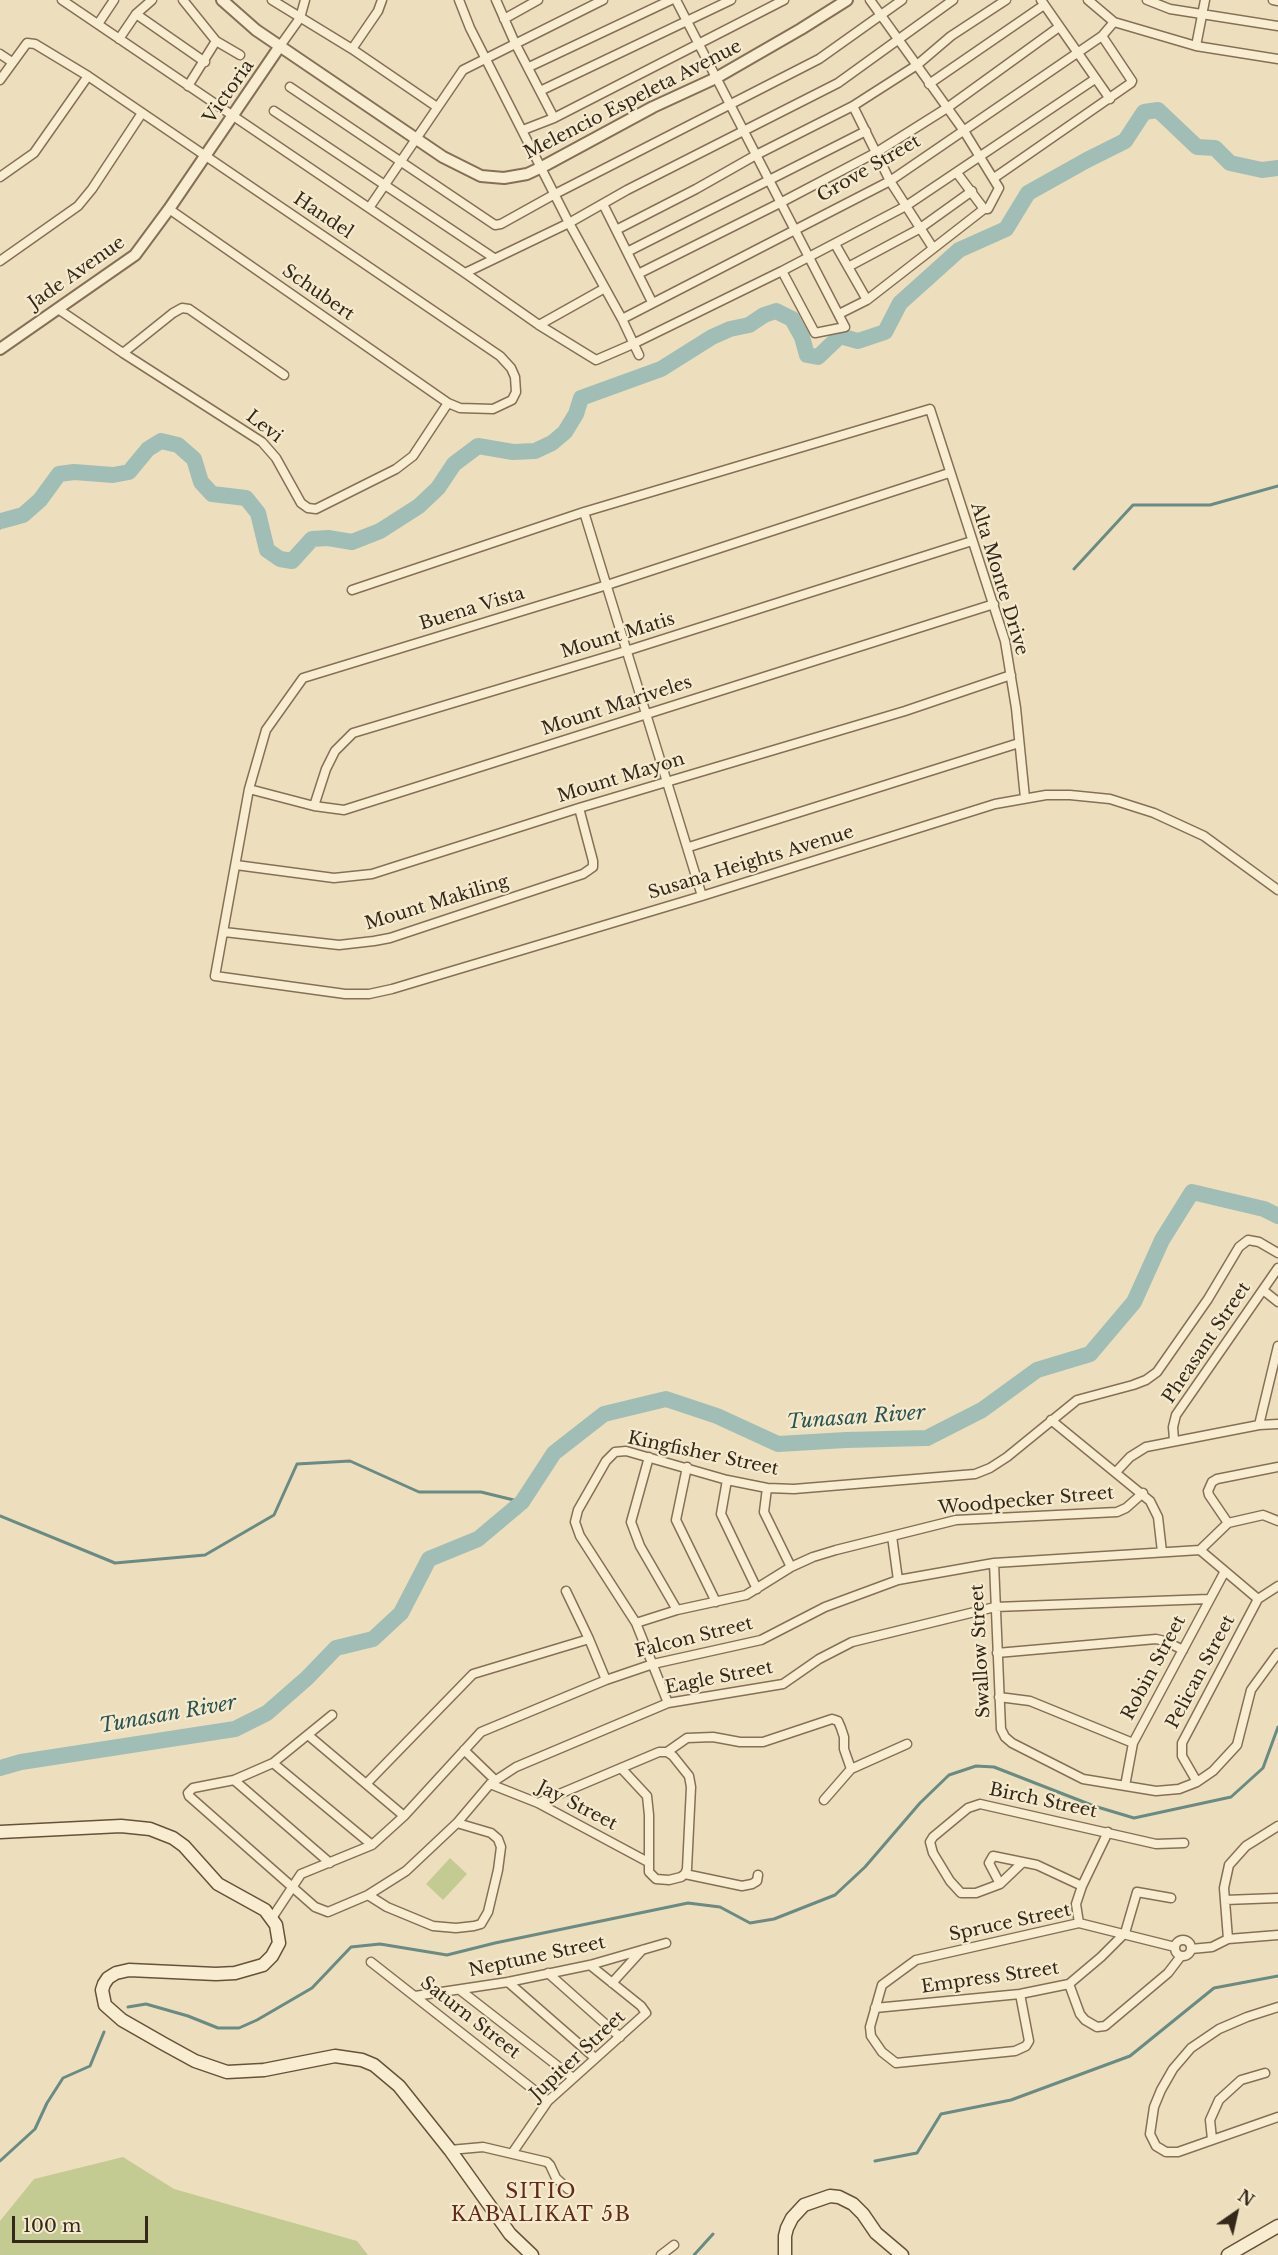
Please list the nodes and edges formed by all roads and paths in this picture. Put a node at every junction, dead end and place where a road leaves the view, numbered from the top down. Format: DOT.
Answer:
graph roads {
  1 [pos="62,0"];
  2 [pos="114,0"];
  3 [pos="152,0"];
  4 [pos="183,0"];
  5 [pos="222,0"];
  6 [pos="305,0"];
  7 [pos="382,0"];
  8 [pos="459,0"];
  9 [pos="496,0"];
  10 [pos="538,0"];
  11 [pos="603,0"];
  12 [pos="674,0"];
  13 [pos="731,0"];
  14 [pos="784,0"];
  15 [pos="847,0"];
  16 [pos="870,0"];
  17 [pos="902,0"];
  18 [pos="953,0"];
  19 [pos="1006,0"];
  20 [pos="1088,0"];
  21 [pos="1148,0"];
  22 [pos="1205,0"];
  23 [pos="1273,0"];
  24 [pos="1278,1"];
  25 [pos="278,2"];
  26 [pos="1042,2"];
  27 [pos="76,4"];
  28 [pos="136,14"];
  29 [pos="1203,14"];
  30 [pos="880,15"];
  31 [pos="300,18"];
  32 [pos="504,19"];
  33 [pos="687,22"];
  34 [pos="1114,22"];
  35 [pos="98,24"];
  36 [pos="1278,26"];
  37 [pos="1059,27"];
  38 [pos="1102,36"];
  39 [pos="119,39"];
  40 [pos="899,39"];
  41 [pos="216,41"];
  42 [pos="515,43"];
  43 [pos="699,45"];
  44 [pos="280,46"];
  45 [pos="1196,46"];
  46 [pos="352,49"];
  47 [pos="1076,52"];
  48 [pos="0,54"];
  49 [pos="240,55"];
  50 [pos="486,58"];
  51 [pos="1278,59"];
  52 [pos="12,62"];
  53 [pos="205,62"];
  54 [pos="917,65"];
  55 [pos="529,67"];
  56 [pos="88,76"];
  57 [pos="716,78"];
  58 [pos="1095,79"];
  59 [pos="0,80"];
  60 [pos="929,84"];
  61 [pos="188,86"];
  62 [pos="290,87"];
  63 [pos="540,91"];
  64 [pos="1110,99"];
  65 [pos="728,104"];
  66 [pos="853,106"];
  67 [pos="437,107"];
  68 [pos="947,108"];
  69 [pos="274,111"];
  70 [pos="142,113"];
  71 [pos="232,116"];
  72 [pos="554,118"];
  73 [pos="523,130"];
  74 [pos="866,131"];
  75 [pos="964,131"];
  76 [pos="743,132"];
  77 [pos="415,138"];
  78 [pos="877,152"];
  79 [pos="756,155"];
  80 [pos="205,156"];
  81 [pos="979,157"];
  82 [pos="400,160"];
  83 [pos="542,167"];
  84 [pos="957,173"];
  85 [pos="0,177"];
  86 [pos="994,178"];
  87 [pos="768,179"];
  88 [pos="890,181"];
  89 [pos="383,184"];
  90 [pos="972,191"];
  91 [pos="555,194"];
  92 [pos="780,203"];
  93 [pos="603,204"];
  94 [pos="906,206"];
  95 [pos="369,208"];
  96 [pos="169,209"];
  97 [pos="984,209"];
  98 [pos="569,222"];
  99 [pos="919,229"];
  100 [pos="616,230"];
  101 [pos="794,230"];
  102 [pos="835,244"];
  103 [pos="933,248"];
  104 [pos="627,252"];
  105 [pos="494,258"];
  106 [pos="809,258"];
  107 [pos="0,261"];
  108 [pos="848,267"];
  109 [pos="782,271"];
  110 [pos="465,273"];
  111 [pos="638,274"];
  112 [pos="605,288"];
  113 [pos="867,300"];
  114 [pos="652,302"];
  115 [pos="58,309"];
  116 [pos="839,314"];
  117 [pos="622,319"];
  118 [pos="539,325"];
  119 [pos="633,344"];
  120 [pos="0,349"];
  121 [pos="123,353"];
  122 [pos="639,356"];
  123 [pos="284,375"];
  124 [pos="448,403"];
  125 [pos="949,473"];
  126 [pos="584,512"];
  127 [pos="972,541"];
  128 [pos="607,585"];
  129 [pos="352,590"];
  130 [pos="994,604"];
  131 [pos="626,651"];
  132 [pos="1011,675"];
  133 [pos="646,714"];
  134 [pos="1019,743"];
  135 [pos="667,781"];
  136 [pos="249,789"];
  137 [pos="1025,798"];
  138 [pos="315,806"];
  139 [pos="579,808"];
  140 [pos="688,847"];
  141 [pos="236,865"];
  142 [pos="1278,890"];
  143 [pos="702,896"];
  144 [pos="224,932"];
  145 [pos="215,976"];
  146 [pos="1278,1253"];
  147 [pos="1278,1268"];
  148 [pos="1263,1290"];
  149 [pos="1278,1302"];
  150 [pos="1278,1346"];
  151 [pos="1051,1420"];
  152 [pos="1278,1424"];
  153 [pos="1259,1425"];
  154 [pos="1174,1440"];
  155 [pos="649,1457"];
  156 [pos="687,1467"];
  157 [pos="1277,1468"];
  158 [pos="1116,1472"];
  159 [pos="727,1480"];
  160 [pos="767,1488"];
  161 [pos="1143,1493"];
  162 [pos="1278,1521"];
  163 [pos="1228,1523"];
  164 [pos="892,1536"];
  165 [pos="1200,1550"];
  166 [pos="1162,1552"];
  167 [pos="994,1563"];
  168 [pos="791,1567"];
  169 [pos="1225,1571"];
  170 [pos="898,1580"];
  171 [pos="1278,1586"];
  172 [pos="757,1589"];
  173 [pos="566,1591"];
  174 [pos="1209,1599"];
  175 [pos="1258,1599"];
  176 [pos="716,1602"];
  177 [pos="995,1607"];
  178 [pos="677,1610"];
  179 [pos="636,1623"];
  180 [pos="589,1639"];
  181 [pos="1183,1650"];
  182 [pos="997,1653"];
  183 [pos="1278,1653"];
  184 [pos="653,1664"];
  185 [pos="606,1680"];
  186 [pos="999,1697"];
  187 [pos="668,1703"];
  188 [pos="332,1715"];
  189 [pos="308,1735"];
  190 [pos="1133,1743"];
  191 [pos="907,1744"];
  192 [pos="464,1750"];
  193 [pos="666,1752"];
  194 [pos="273,1763"];
  195 [pos="621,1768"];
  196 [pos="851,1769"];
  197 [pos="234,1780"];
  198 [pos="492,1782"];
  199 [pos="1197,1782"];
  200 [pos="366,1784"];
  201 [pos="1125,1786"];
  202 [pos="824,1800"];
  203 [pos="538,1803"];
  204 [pos="404,1816"];
  205 [pos="457,1822"];
  206 [pos="1278,1826"];
  207 [pos="0,1832"];
  208 [pos="1108,1832"];
  209 [pos="1184,1843"];
  210 [pos="372,1845"];
  211 [pos="648,1862"];
  212 [pos="330,1863"];
  213 [pos="1022,1863"];
  214 [pos="685,1874"];
  215 [pos="758,1875"];
  216 [pos="1000,1884"];
  217 [pos="292,1886"];
  218 [pos="1082,1886"];
  219 [pos="368,1894"];
  220 [pos="1171,1898"];
  221 [pos="1278,1898"];
  222 [pos="1225,1900"];
  223 [pos="272,1918"];
  224 [pos="1079,1923"];
  225 [pos="1125,1933"];
  226 [pos="1278,1935"];
  227 [pos="1228,1939"];
  228 [pos="666,1943"];
  229 [pos="1175,1947"];
  230 [pos="643,1949"];
  231 [pos="1191,1949"];
  232 [pos="1181,1956"];
  233 [pos="371,1962"];
  234 [pos="590,1965"];
  235 [pos="548,1973"];
  236 [pos="508,1982"];
  237 [pos="612,1983"];
  238 [pos="1069,1984"];
  239 [pos="460,1990"];
  240 [pos="1020,1994"];
  241 [pos="414,1995"];
  242 [pos="1278,2007"];
  243 [pos="875,2008"];
  244 [pos="620,2037"];
  245 [pos="595,2058"];
  246 [pos="1265,2073"];
  247 [pos="573,2078"];
  248 [pos="548,2101"];
  249 [pos="1278,2117"];
  250 [pos="1212,2139"];
  251 [pos="450,2150"];
  252 [pos="513,2152"];
  253 [pos="568,2189"];
  254 [pos="1278,2226"];
  255 [pos="674,2245"];
  256 [pos="532,2255"];
  257 [pos="661,2255"];
  258 [pos="785,2255"];
  259 [pos="902,2255"];
  260 [pos="1228,2255"];
  1 -- 27 [label="street"];
  2 -- 35 [label="street"];
  3 -- 28 [label="street"];
  4 -- 41 [label="street"];
  5 -- 44 [label="street, Melencio Espeleta Avenue"];
  6 -- 31 [label="street"];
  7 -- 46 [label="street"];
  8 -- 50 [label="street"];
  9 -- 32 [label="street"];
  10 -- 32 [label="street"];
  11 -- 42 [label="street"];
  12 -- 33 [label="street"];
  12 -- 55 [label="street"];
  13 -- 33 [label="street"];
  14 -- 43 [label="street"];
  15 -- 57 [label="street, Melencio Espeleta Avenue"];
  16 -- 30 [label="street"];
  17 -- 30 [label="street"];
  18 -- 40 [label="street"];
  19 -- 54 [label="street"];
  20 -- 34 [label="street"];
  21 -- 29 [label="street"];
  22 -- 29 [label="street"];
  23 -- 24 [label="street"];
  25 -- 31 [label="street"];
  26 -- 37 [label="street"];
  26 -- 60 [label="street"];
  27 -- 35 [label="street"];
  28 -- 39 [label="street"];
  28 -- 53 [label="street"];
  29 -- 36 [label="street"];
  29 -- 45 [label="street"];
  30 -- 40 [label="street"];
  30 -- 65 [label="street"];
  31 -- 44 [label="street"];
  31 -- 46 [label="street"];
  32 -- 42 [label="street"];
  33 -- 43 [label="street"];
  33 -- 63 [label="street"];
  34 -- 38 [label="street, Grove Street"];
  34 -- 45 [label="street"];
  35 -- 39 [label="street"];
  37 -- 47 [label="street"];
  37 -- 68 [label="street"];
  38 -- 47 [label="street, Grove Street"];
  38 -- 64 [label="street"];
  39 -- 61 [label="street"];
  40 -- 54 [label="street"];
  40 -- 76 [label="street"];
  41 -- 49 [label="street"];
  41 -- 53 [label="street"];
  42 -- 50 [label="street"];
  42 -- 55 [label="street"];
  43 -- 57 [label="street"];
  43 -- 72 [label="street"];
  44 -- 71 [label="street, Victoria"];
  44 -- 77 [label="street, Melencio Espeleta Avenue"];
  45 -- 51 [label="street"];
  46 -- 67 [label="street"];
  47 -- 58 [label="street"];
  47 -- 75 [label="street, Grove Street"];
  48 -- 52 [label="street"];
  50 -- 67 [label="street"];
  50 -- 73 [label="street"];
  52 -- 56 [label="street, Handel"];
  52 -- 59 [label="street"];
  53 -- 61 [label="street"];
  54 -- 60 [label="street"];
  54 -- 66 [label="street"];
  55 -- 63 [label="street"];
  56 -- 70 [label="street, Handel"];
  56 -- 85 [label="street"];
  57 -- 65 [label="street"];
  57 -- 83 [label="street, Melencio Espeleta Avenue"];
  58 -- 64 [label="street"];
  58 -- 81 [label="street"];
  60 -- 68 [label="street"];
  61 -- 71 [label="street"];
  62 -- 82 [label="street"];
  63 -- 72 [label="street"];
  64 -- 86 [label="street"];
  65 -- 76 [label="street"];
  65 -- 91 [label="street"];
  66 -- 74 [label="street"];
  66 -- 79 [label="street"];
  67 -- 77 [label="street"];
  68 -- 75 [label="street"];
  68 -- 78 [label="street"];
  69 -- 89 [label="street"];
  70 -- 80 [label="street, Handel"];
  70 -- 107 [label="street"];
  71 -- 80 [label="street, Victoria"];
  71 -- 95 [label="street"];
  72 -- 73 [label="street"];
  73 -- 83 [label="street"];
  74 -- 78 [label="street"];
  74 -- 87 [label="street"];
  75 -- 81 [label="street"];
  75 -- 88 [label="street, Grove Street"];
  76 -- 79 [label="street"];
  76 -- 93 [label="street"];
  77 -- 82 [label="street"];
  77 -- 83 [label="street, Melencio Espeleta Avenue"];
  78 -- 88 [label="street"];
  78 -- 92 [label="street"];
  79 -- 87 [label="street"];
  79 -- 100 [label="street"];
  80 -- 96 [label="street, Jade Avenue"];
  80 -- 124 [label="street, Handel"];
  81 -- 84 [label="street"];
  81 -- 86 [label="street"];
  82 -- 89 [label="street"];
  82 -- 91 [label="street"];
  83 -- 91 [label="street"];
  84 -- 90 [label="street"];
  84 -- 94 [label="street"];
  86 -- 97 [label="street"];
  87 -- 92 [label="street"];
  87 -- 104 [label="street"];
  88 -- 94 [label="street"];
  88 -- 101 [label="street, Grove Street"];
  89 -- 95 [label="street"];
  89 -- 105 [label="street"];
  90 -- 97 [label="street"];
  90 -- 99 [label="street"];
  91 -- 98 [label="street"];
  92 -- 101 [label="street"];
  92 -- 111 [label="street"];
  93 -- 98 [label="street"];
  93 -- 100 [label="street"];
  94 -- 99 [label="street"];
  94 -- 102 [label="street"];
  95 -- 110 [label="street"];
  96 -- 115 [label="street, Jade Avenue"];
  96 -- 124 [label="street, Schubert"];
  97 -- 103 [label="street"];
  98 -- 105 [label="street"];
  98 -- 112 [label="street"];
  99 -- 103 [label="street"];
  99 -- 108 [label="street"];
  100 -- 104 [label="street"];
  101 -- 106 [label="street"];
  101 -- 114 [label="street, Grove Street"];
  102 -- 106 [label="street"];
  102 -- 108 [label="street"];
  103 -- 113 [label="street"];
  104 -- 111 [label="street"];
  105 -- 110 [label="street"];
  106 -- 109 [label="street"];
  106 -- 116 [label="street"];
  108 -- 113 [label="street"];
  109 -- 116 [label="street"];
  109 -- 119 [label="street"];
  110 -- 118 [label="street"];
  111 -- 114 [label="street"];
  112 -- 117 [label="street"];
  112 -- 118 [label="street"];
  113 -- 116 [label="street"];
  114 -- 117 [label="street, Grove Street"];
  115 -- 120 [label="street, Jade Avenue"];
  115 -- 121 [label="street, Levi"];
  117 -- 119 [label="street"];
  118 -- 119 [label="street"];
  119 -- 122 [label="street"];
  121 -- 123 [label="street"];
  121 -- 124 [label="street, Levi"];
  125 -- 126 [label="street, Alta Monte Drive"];
  125 -- 127 [label="street, Alta Monte Drive"];
  125 -- 128 [label="street, Buena Vista"];
  126 -- 128 [label="street"];
  126 -- 129 [label="street"];
  127 -- 130 [label="street, Alta Monte Drive"];
  127 -- 131 [label="street, Mount Matis"];
  128 -- 131 [label="street"];
  128 -- 136 [label="street, Buena Vista"];
  130 -- 132 [label="street, Alta Monte Drive"];
  130 -- 133 [label="street, Mount Mariveles"];
  131 -- 133 [label="street"];
  131 -- 138 [label="street, Mount Matis"];
  132 -- 134 [label="street, Alta Monte Drive"];
  132 -- 135 [label="street, Mount Mayon"];
  133 -- 135 [label="street"];
  133 -- 138 [label="street, Mount Mariveles"];
  134 -- 137 [label="street, Alta Monte Drive"];
  134 -- 140 [label="street"];
  135 -- 139 [label="street, Mount Mayon"];
  135 -- 140 [label="street"];
  136 -- 138 [label="street, Mount Mariveles"];
  136 -- 141 [label="street, Buena Vista"];
  137 -- 142 [label="street, Susana Heights Avenue"];
  137 -- 143 [label="street, Susana Heights Avenue"];
  139 -- 141 [label="street, Mount Mayon"];
  139 -- 144 [label="street, Mount Makiling"];
  140 -- 143 [label="street"];
  141 -- 144 [label="street, Buena Vista"];
  143 -- 145 [label="street, Susana Heights Avenue"];
  144 -- 145 [label="street, Buena Vista"];
  146 -- 151 [label="street, Kingfisher Street"];
  147 -- 148 [label="street, Pheasant Street"];
  148 -- 149 [label="street"];
  148 -- 154 [label="street, Pheasant Street"];
  150 -- 153 [label="street"];
  151 -- 158 [label="street"];
  151 -- 160 [label="street, Kingfisher Street"];
  152 -- 153 [label="street"];
  153 -- 154 [label="street"];
  154 -- 158 [label="street"];
  155 -- 156 [label="street, Kingfisher Street"];
  155 -- 178 [label="street"];
  155 -- 179 [label="street, Kingfisher Street"];
  156 -- 159 [label="street, Kingfisher Street"];
  156 -- 176 [label="street"];
  157 -- 163 [label="street"];
  158 -- 161 [label="street"];
  159 -- 160 [label="street, Kingfisher Street"];
  159 -- 172 [label="street"];
  160 -- 168 [label="street"];
  161 -- 164 [label="street, Woodpecker Street"];
  161 -- 166 [label="street"];
  162 -- 163 [label="street"];
  163 -- 165 [label="street"];
  164 -- 168 [label="street, Woodpecker Street"];
  164 -- 170 [label="street"];
  165 -- 166 [label="street, Falcon Street"];
  165 -- 169 [label="street"];
  166 -- 167 [label="street, Falcon Street"];
  167 -- 170 [label="street, Falcon Street"];
  167 -- 177 [label="street, Swallow Street"];
  168 -- 172 [label="street, Woodpecker Street"];
  169 -- 174 [label="street, Robin Street"];
  169 -- 175 [label="street"];
  170 -- 184 [label="street, Falcon Street"];
  171 -- 175 [label="street, Pelican Street"];
  172 -- 176 [label="street, Woodpecker Street"];
  173 -- 180 [label="street"];
  174 -- 177 [label="street, Eagle Street"];
  174 -- 181 [label="street, Robin Street"];
  175 -- 199 [label="street, Pelican Street"];
  176 -- 178 [label="street, Woodpecker Street"];
  177 -- 182 [label="street, Swallow Street"];
  177 -- 187 [label="street, Eagle Street"];
  178 -- 179 [label="street, Woodpecker Street"];
  179 -- 184 [label="street, Kingfisher Street"];
  180 -- 185 [label="street"];
  180 -- 200 [label="street"];
  181 -- 182 [label="street"];
  181 -- 190 [label="street, Robin Street"];
  182 -- 186 [label="street, Swallow Street"];
  183 -- 199 [label="street"];
  184 -- 185 [label="street, Falcon Street"];
  184 -- 187 [label="street, Kingfisher Street"];
  185 -- 192 [label="street, Falcon Street"];
  186 -- 190 [label="street"];
  186 -- 201 [label="street, Swallow Street"];
  187 -- 198 [label="street, Eagle Street"];
  188 -- 189 [label="street"];
  189 -- 194 [label="street"];
  189 -- 200 [label="street"];
  190 -- 201 [label="street, Robin Street"];
  191 -- 196 [label="street"];
  192 -- 198 [label="street"];
  192 -- 204 [label="street, Falcon Street"];
  193 -- 195 [label="street"];
  193 -- 196 [label="street"];
  193 -- 214 [label="street"];
  194 -- 197 [label="street"];
  194 -- 210 [label="street"];
  195 -- 203 [label="street"];
  195 -- 211 [label="street"];
  196 -- 202 [label="street"];
  197 -- 212 [label="street"];
  197 -- 217 [label="street"];
  198 -- 203 [label="street, Jay Street"];
  198 -- 205 [label="street, Eagle Street"];
  199 -- 201 [label="street"];
  200 -- 204 [label="street"];
  203 -- 211 [label="street, Jay Street"];
  204 -- 210 [label="street, Falcon Street"];
  205 -- 219 [label="street, Eagle Street"];
  205 -- 219 [label="street"];
  206 -- 222 [label="street"];
  207 -- 223 [label="main road"];
  208 -- 209 [label="street, Birch Street"];
  208 -- 216 [label="street, Birch Street"];
  208 -- 218 [label="street"];
  210 -- 212 [label="street, Falcon Street"];
  211 -- 214 [label="street, Jay Street"];
  212 -- 217 [label="street, Falcon Street"];
  213 -- 216 [label="street, Birch Street"];
  213 -- 216 [label="street"];
  213 -- 218 [label="street"];
  214 -- 215 [label="street"];
  217 -- 219 [label="street, Eagle Street"];
  217 -- 223 [label="street, Falcon Street"];
  218 -- 224 [label="street"];
  220 -- 225 [label="street"];
  221 -- 222 [label="street"];
  222 -- 227 [label="street"];
  223 -- 251 [label="main road"];
  224 -- 225 [label="street, Spruce Street"];
  224 -- 243 [label="street, Spruce Street"];
  225 -- 229 [label="street, Spruce Street"];
  225 -- 238 [label="street, Empress Street"];
  226 -- 227 [label="street"];
  227 -- 231 [label="street"];
  228 -- 230 [label="street, Neptune Street"];
  229 -- 231 [label="street"];
  229 -- 232 [label="street"];
  230 -- 234 [label="street, Neptune Street"];
  230 -- 237 [label="street"];
  231 -- 232 [label="street"];
  232 -- 238 [label="street"];
  233 -- 241 [label="street, Saturn Street"];
  234 -- 235 [label="street, Neptune Street"];
  234 -- 237 [label="street"];
  235 -- 236 [label="street, Neptune Street"];
  235 -- 244 [label="street"];
  236 -- 239 [label="street, Neptune Street"];
  236 -- 245 [label="street"];
  237 -- 244 [label="street, Jupiter Street"];
  238 -- 240 [label="street, Empress Street"];
  239 -- 241 [label="street, Neptune Street"];
  239 -- 247 [label="street"];
  240 -- 243 [label="street, Empress Street"];
  240 -- 243 [label="street, Spruce Street"];
  241 -- 248 [label="street, Saturn Street"];
  242 -- 250 [label="street"];
  244 -- 245 [label="street, Jupiter Street"];
  245 -- 247 [label="street, Jupiter Street"];
  246 -- 250 [label="street"];
  247 -- 248 [label="street, Jupiter Street"];
  248 -- 252 [label="street, Jupiter Street"];
  249 -- 250 [label="street"];
  251 -- 252 [label="street"];
  251 -- 256 [label="main road"];
  252 -- 253 [label="street"];
  254 -- 260 [label="main road"];
  255 -- 257 [label="street"];
  258 -- 259 [label="main road"];
}
